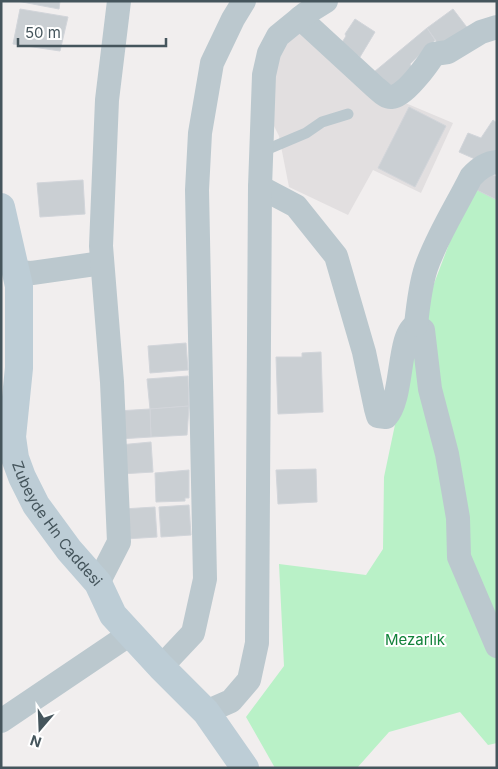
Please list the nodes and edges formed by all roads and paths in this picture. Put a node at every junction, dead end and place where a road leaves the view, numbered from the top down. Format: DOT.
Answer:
graph roads {
  1 [pos="119,1"];
  2 [pos="244,1"];
  3 [pos="325,2"];
  4 [pos="300,18"];
  5 [pos="497,27"];
  6 [pos="348,114"];
  7 [pos="261,152"];
  8 [pos="497,162"];
  9 [pos="260,186"];
  10 [pos="1,207"];
  11 [pos="102,263"];
  12 [pos="16,272"];
  13 [pos="416,325"];
  14 [pos="98,583"];
  15 [pos="130,634"];
  16 [pos="497,646"];
  17 [pos="161,667"];
  18 [pos="206,712"];
  19 [pos="1,721"];
  20 [pos="245,768"];
  1 -- 11 [label="street"];
  2 -- 17 [label="street"];
  3 -- 4 [label="street"];
  4 -- 5 [label="street"];
  4 -- 7 [label="street"];
  6 -- 7 [label="lane"];
  7 -- 9 [label="street"];
  8 -- 13 [label="street"];
  9 -- 13 [label="street"];
  9 -- 18 [label="street"];
  10 -- 12 [label="main road, Zubeyde Hn Caddesi"];
  11 -- 12 [label="street"];
  11 -- 14 [label="street"];
  12 -- 14 [label="main road, Zubeyde Hn Caddesi"];
  13 -- 16 [label="street"];
  14 -- 15 [label="main road, Zubeyde Hn Caddesi"];
  15 -- 17 [label="main road, Zubeyde Hn Caddesi"];
  15 -- 19 [label="street"];
  17 -- 18 [label="main road, Zubeyde Hn Caddesi"];
  18 -- 20 [label="main road, Zubeyde Hn Caddesi"];
}
